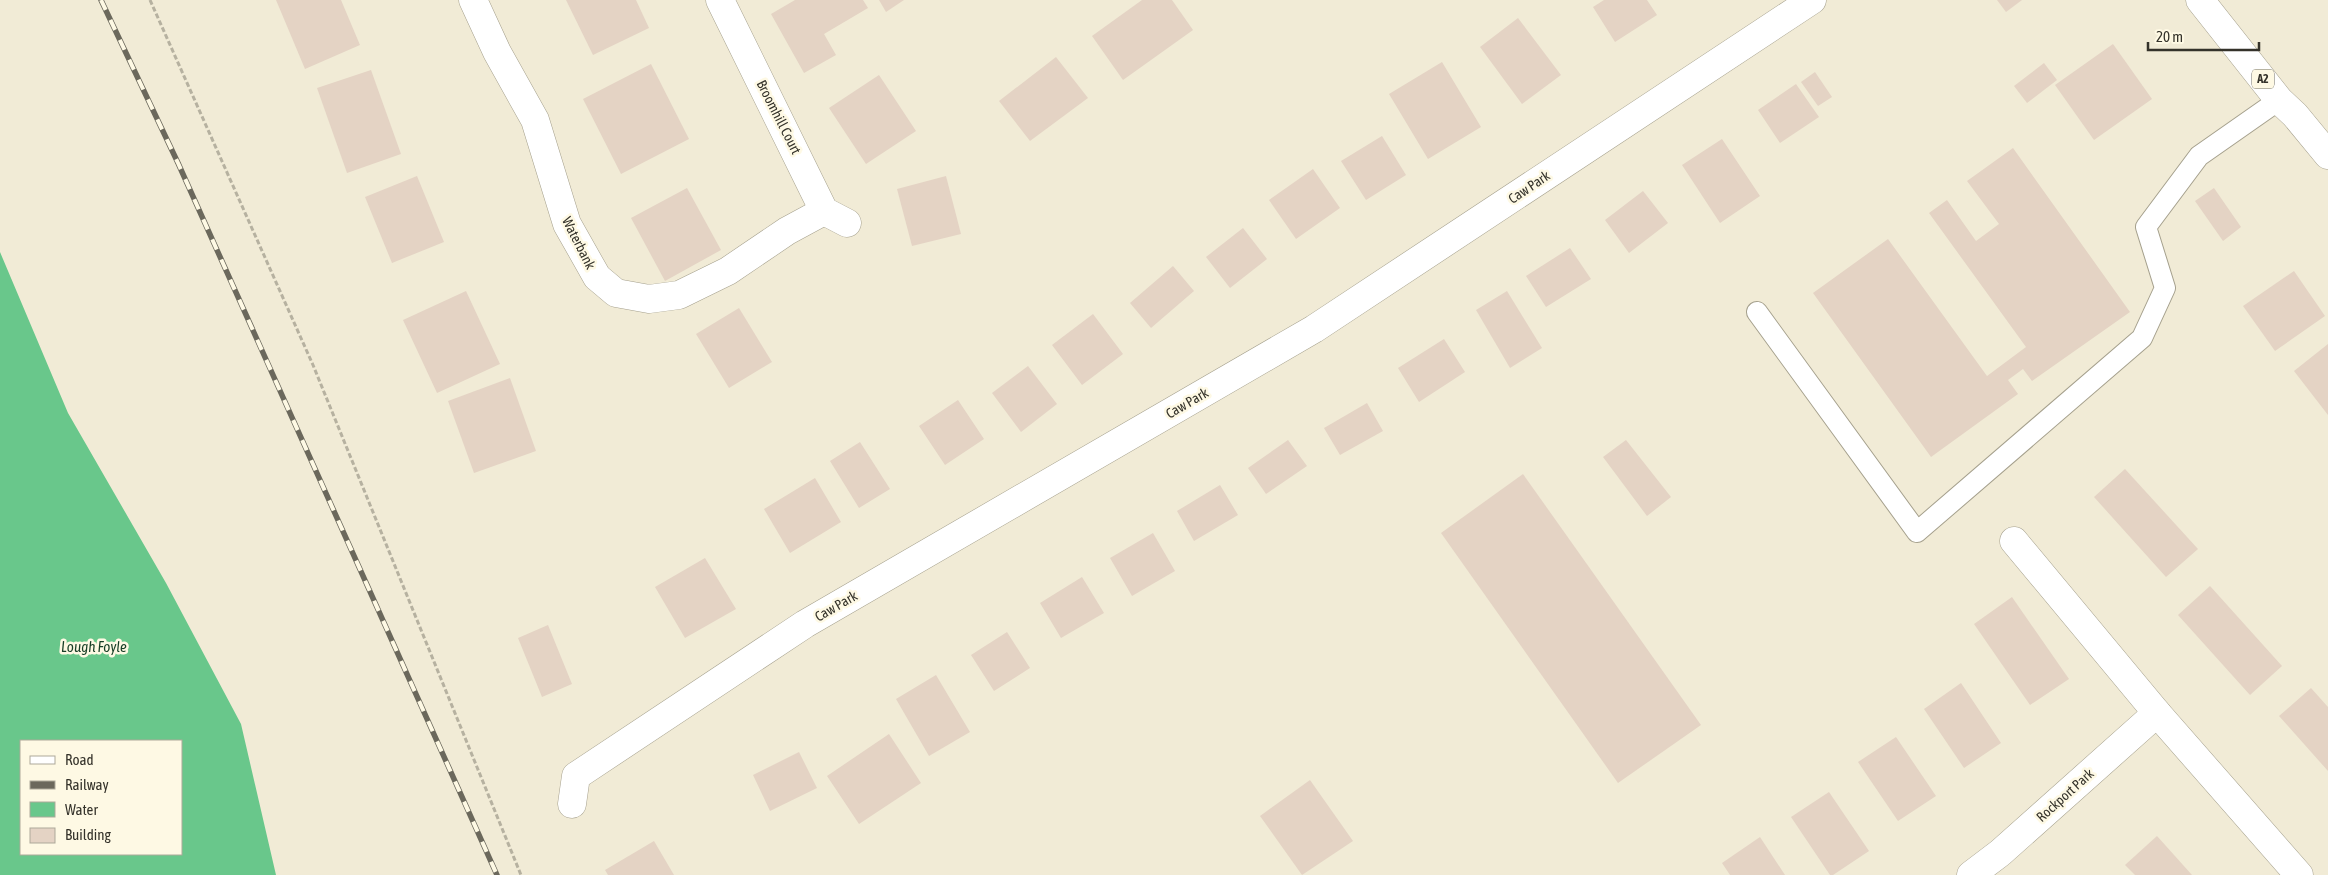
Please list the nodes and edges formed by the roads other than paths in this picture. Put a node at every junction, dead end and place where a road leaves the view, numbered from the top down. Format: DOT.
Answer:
graph roads {
  1 [pos="473,0"];
  2 [pos="720,0"];
  3 [pos="1812,0"];
  4 [pos="2200,0"];
  5 [pos="2280,100"];
  6 [pos="2328,155"];
  7 [pos="836,217"];
  8 [pos="1757,312"];
  9 [pos="2014,541"];
  10 [pos="2157,713"];
  11 [pos="572,804"];
  12 [pos="1971,875"];
  13 [pos="2298,875"];
  1 -- 7 [label="main road, Waterbank"];
  2 -- 7 [label="main road, Broomhill Court"];
  3 -- 11 [label="main road, Caw Park"];
  4 -- 5 [label="main road, A2"];
  5 -- 6 [label="main road, A2"];
  5 -- 8 [label="lane"];
  9 -- 10 [label="main road"];
  10 -- 12 [label="main road, Rockport Park"];
  10 -- 13 [label="main road"];
}
